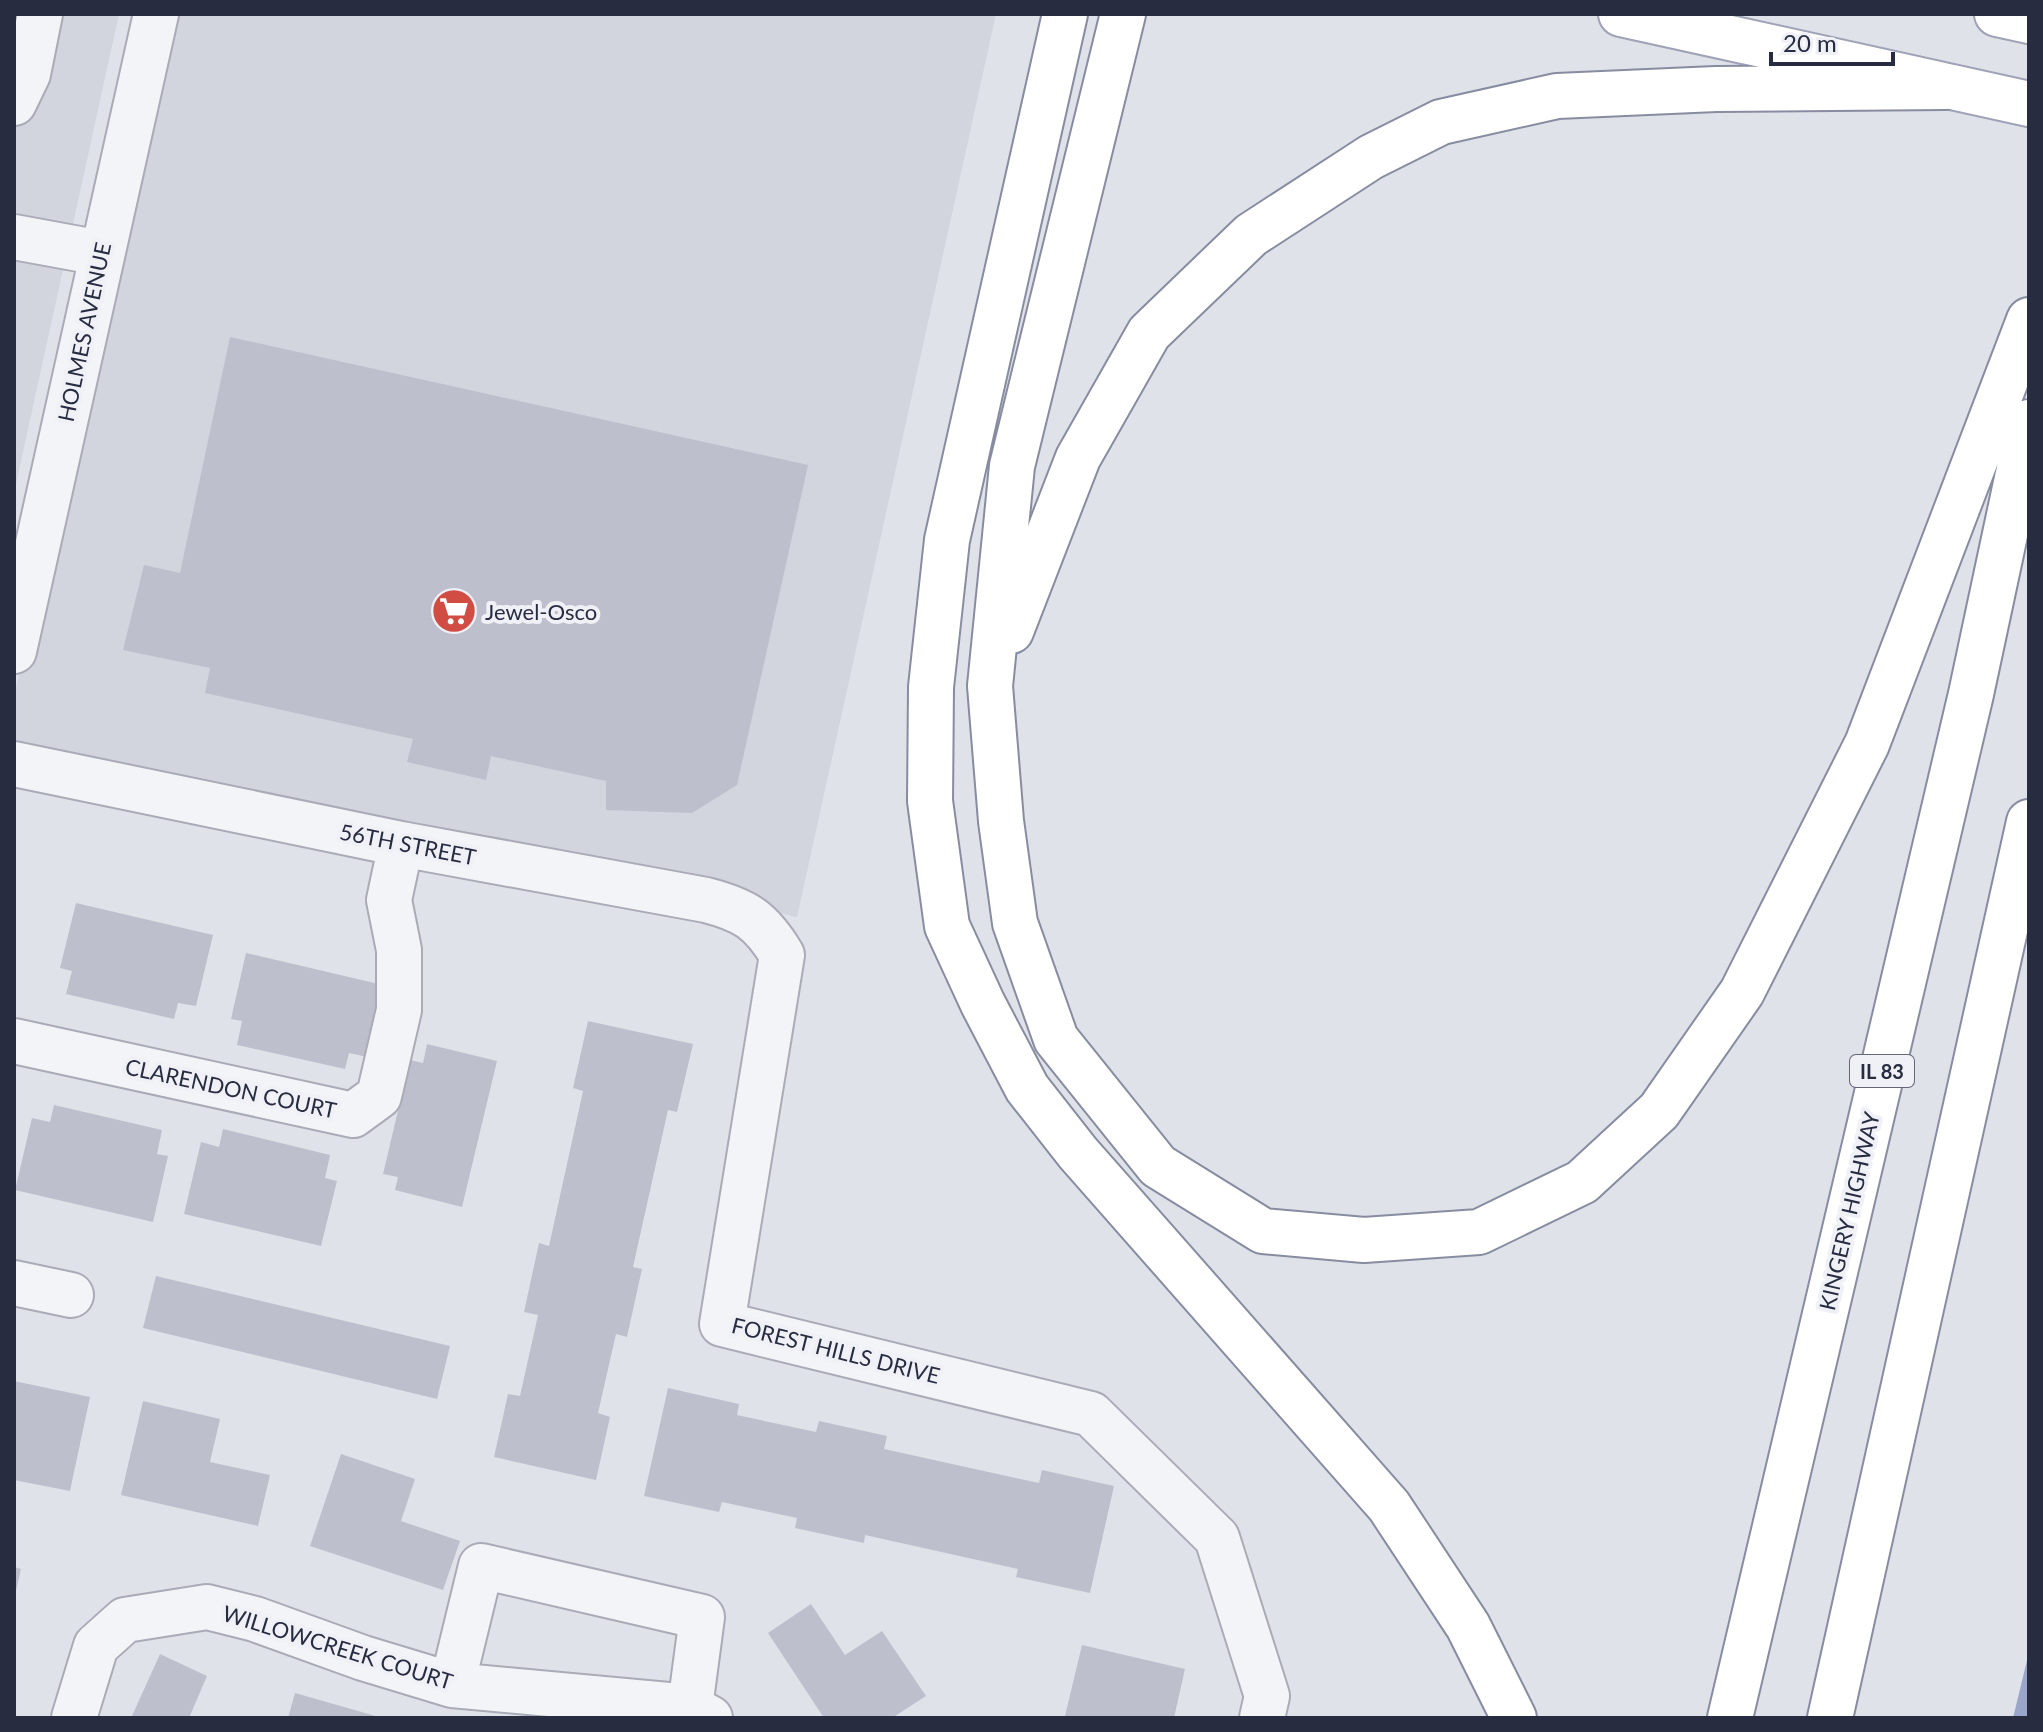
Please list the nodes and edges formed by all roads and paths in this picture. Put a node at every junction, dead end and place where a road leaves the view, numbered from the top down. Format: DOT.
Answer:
graph roads {
  1 [pos="40,14"];
  2 [pos="156,14"];
  3 [pos="1065,14"];
  4 [pos="1123,14"];
  5 [pos="1621,14"];
  6 [pos="1997,14"];
  7 [pos="2029,21"];
  8 [pos="1945,87"];
  9 [pos="14,103"];
  10 [pos="2029,104"];
  11 [pos="14,237"];
  12 [pos="101,253"];
  13 [pos="2029,320"];
  14 [pos="2029,422"];
  15 [pos="15,638"];
  16 [pos="990,686"];
  17 [pos="14,764"];
  18 [pos="2029,822"];
  19 [pos="401,844"];
  20 [pos="782,955"];
  21 [pos="14,1041"];
  22 [pos="14,1283"];
  23 [pos="71,1295"];
  24 [pos="452,1685"];
  25 [pos="700,1712"];
  26 [pos="74,1718"];
  27 [pos="1262,1718"];
  28 [pos="1514,1718"];
  29 [pos="1730,1718"];
  30 [pos="1830,1718"];
  1 -- 9 [label="street"];
  2 -- 12 [label="street, HOLMES AVENUE"];
  3 -- 28 [label="main road"];
  4 -- 16 [label="main road"];
  5 -- 8 [label="main road"];
  6 -- 7 [label="main road"];
  8 -- 10 [label="main road"];
  8 -- 16 [label="main road"];
  11 -- 12 [label="street"];
  12 -- 15 [label="street, HOLMES AVENUE"];
  13 -- 16 [label="main road"];
  14 -- 29 [label="main road, KINGERY HIGHWAY / IL 83"];
  17 -- 19 [label="street, 56TH STREET"];
  18 -- 30 [label="main road"];
  19 -- 20 [label="street, 56TH STREET"];
  19 -- 21 [label="street, CLARENDON COURT"];
  20 -- 27 [label="street, FOREST HILLS DRIVE"];
  22 -- 23 [label="street"];
  24 -- 25 [label="street, WILLOWCREEK COURT"];
  24 -- 25 [label="street"];
  24 -- 26 [label="street, WILLOWCREEK COURT"];
}
